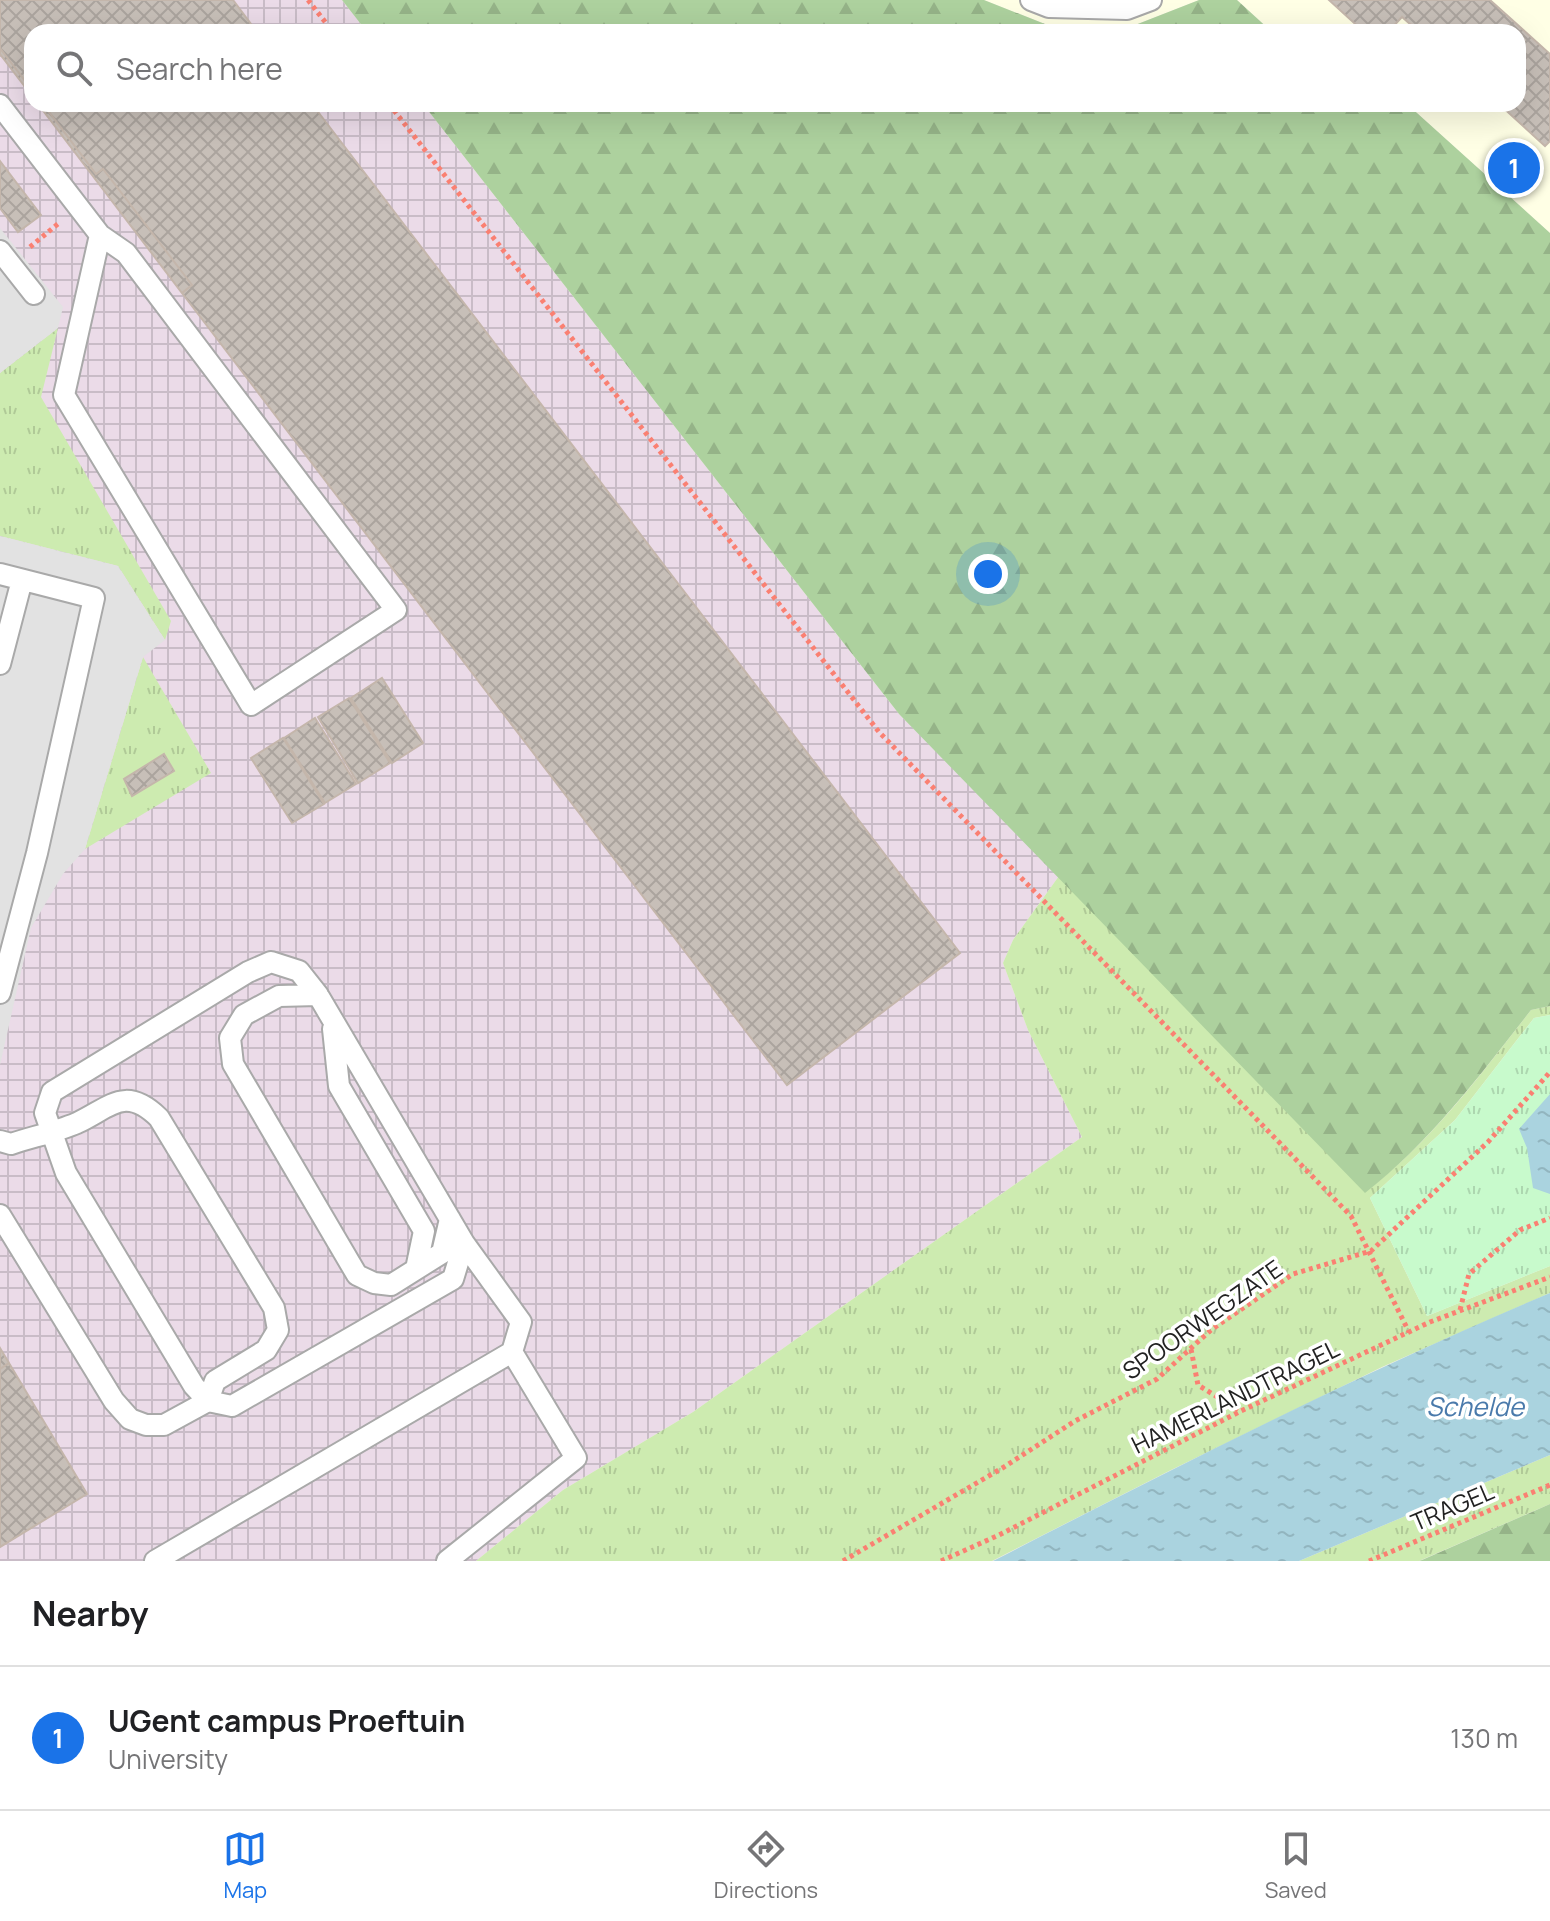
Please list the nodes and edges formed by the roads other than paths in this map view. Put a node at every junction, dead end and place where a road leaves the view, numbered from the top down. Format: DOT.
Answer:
graph roads {
  1 [pos="1031,0"];
  2 [pos="1151,0"];
  3 [pos="0,105"];
  4 [pos="100,235"];
  5 [pos="5,258"];
  6 [pos="34,294"];
  7 [pos="0,574"];
  8 [pos="22,580"];
  9 [pos="0,664"];
  10 [pos="0,993"];
  11 [pos="318,995"];
  12 [pos="333,1021"];
  13 [pos="51,1131"];
  14 [pos="0,1141"];
  15 [pos="0,1215"];
  16 [pos="450,1219"];
  17 [pos="464,1243"];
  18 [pos="416,1269"];
  19 [pos="512,1352"];
  20 [pos="208,1401"];
  21 [pos="155,1561"];
  22 [pos="447,1561"];
  1 -- 2 [label="lane"];
  3 -- 4 [label="lane"];
  4 -- 4 [label="lane"];
  5 -- 6 [label="lane"];
  7 -- 8 [label="lane"];
  8 -- 9 [label="lane"];
  8 -- 10 [label="lane"];
  11 -- 12 [label="lane"];
  11 -- 13 [label="lane"];
  11 -- 18 [label="lane"];
  12 -- 16 [label="lane"];
  12 -- 18 [label="lane"];
  13 -- 14 [label="lane"];
  13 -- 20 [label="lane"];
  13 -- 20 [label="lane"];
  15 -- 20 [label="lane"];
  16 -- 17 [label="lane"];
  16 -- 18 [label="lane"];
  17 -- 19 [label="lane"];
  17 -- 20 [label="lane"];
  19 -- 21 [label="lane"];
  19 -- 22 [label="lane"];
}
